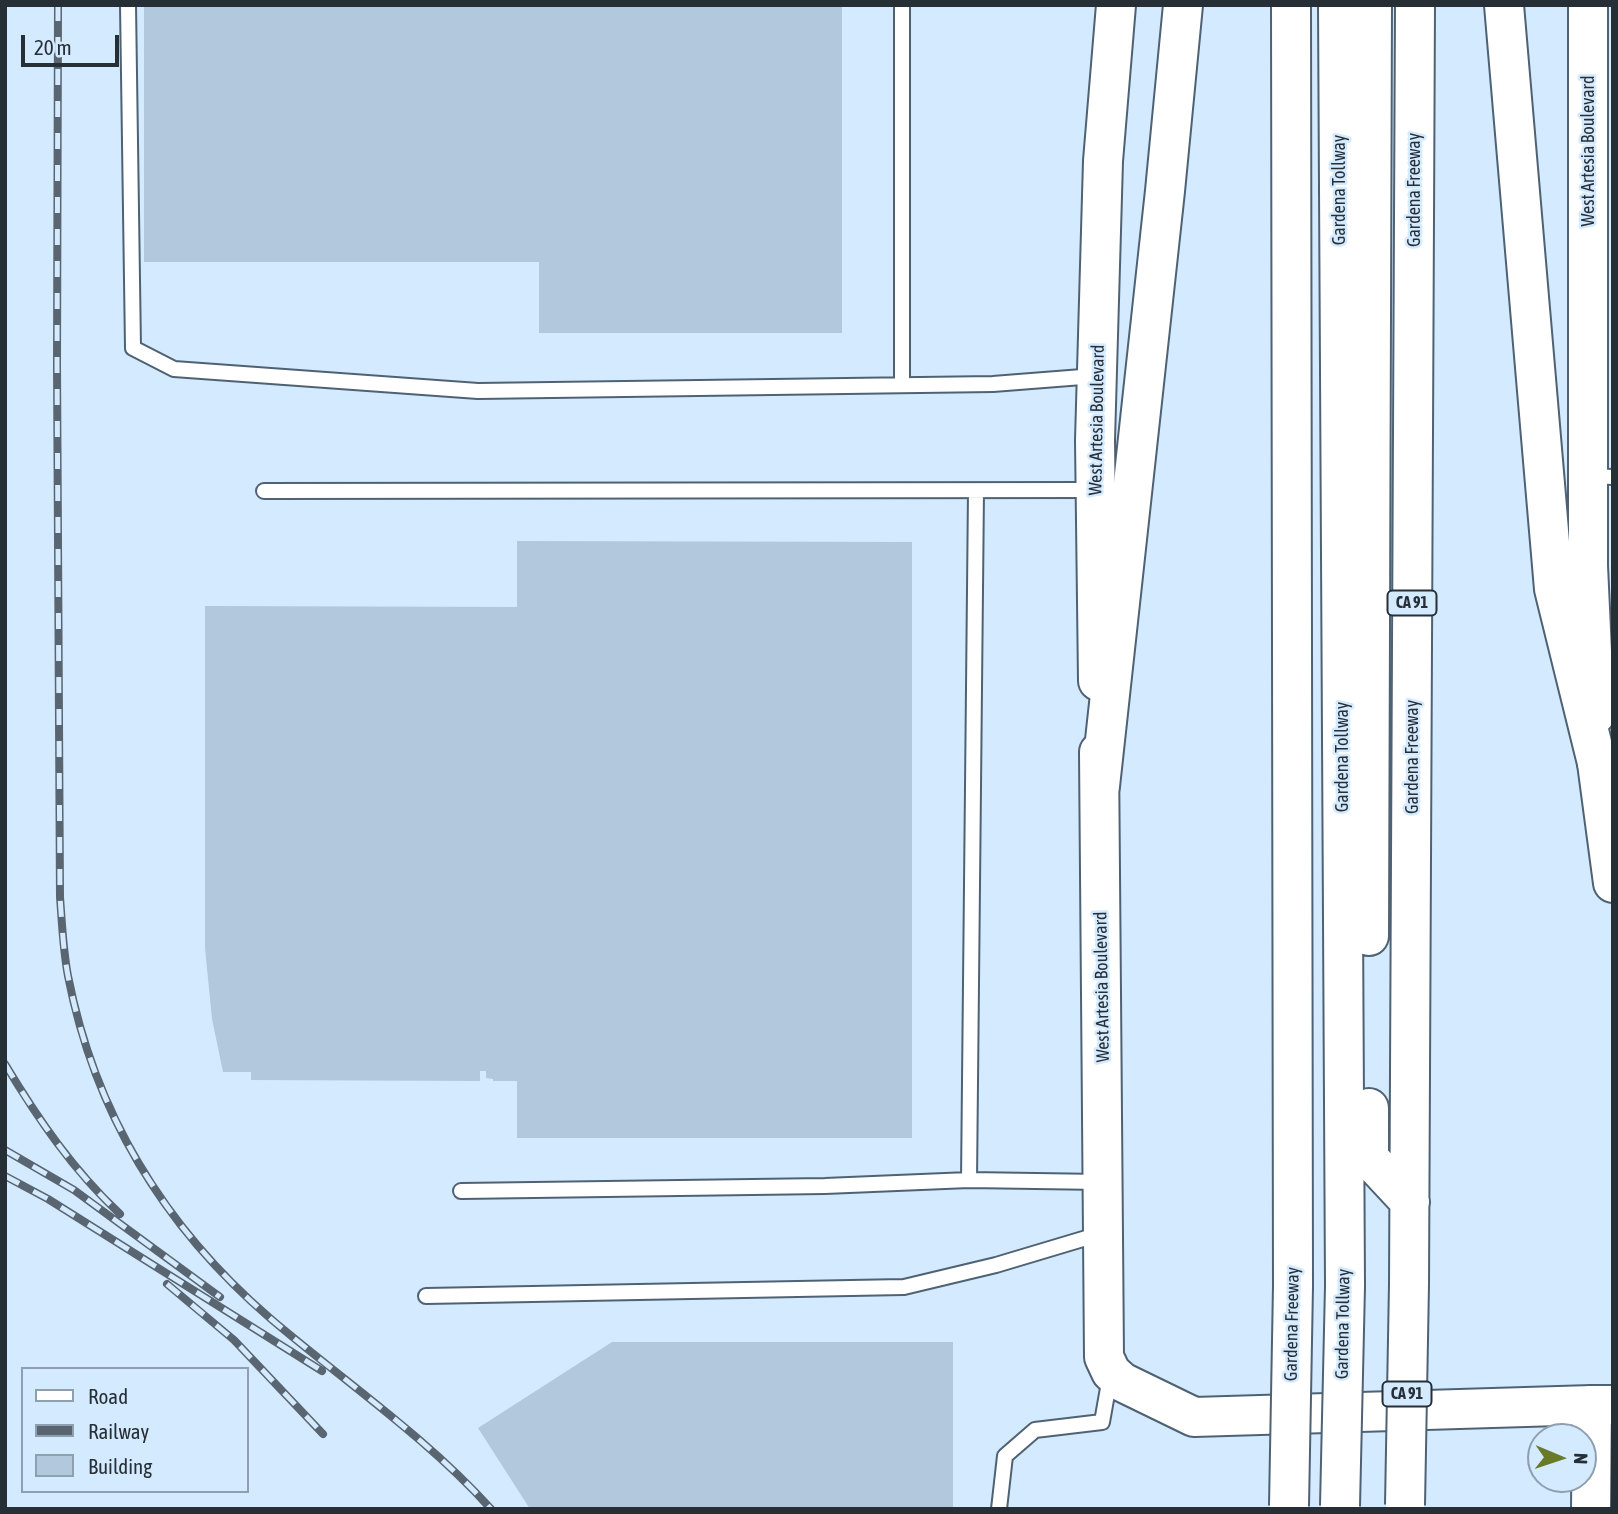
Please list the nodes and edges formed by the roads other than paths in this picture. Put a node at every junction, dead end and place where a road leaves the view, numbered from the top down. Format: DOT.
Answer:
graph roads {
  1 [pos="128,5"];
  2 [pos="902,5"];
  3 [pos="1116,5"];
  4 [pos="1182,5"];
  5 [pos="1291,5"];
  6 [pos="1338,5"];
  7 [pos="1372,5"];
  8 [pos="1415,5"];
  9 [pos="1504,5"];
  10 [pos="1588,5"];
  11 [pos="1097,376"];
  12 [pos="902,385"];
  13 [pos="1600,476"];
  14 [pos="1096,490"];
  15 [pos="264,491"];
  16 [pos="976,491"];
  17 [pos="1597,763"];
  18 [pos="1100,786"];
  19 [pos="1608,810"];
  20 [pos="1613,883"];
  21 [pos="969,1180"];
  22 [pos="1103,1182"];
  23 [pos="461,1191"];
  24 [pos="1410,1202"];
  25 [pos="1104,1233"];
  26 [pos="426,1296"];
  27 [pos="1111,1372"];
  28 [pos="1603,1405"];
  29 [pos="1289,1507"];
  30 [pos="1340,1507"];
  31 [pos="1405,1507"];
  32 [pos="999,1509"];
  33 [pos="1591,1509"];
  1 -- 12 [label="lane"];
  2 -- 12 [label="lane"];
  3 -- 11 [label="main road, West Artesia Boulevard"];
  4 -- 18 [label="main road"];
  5 -- 29 [label="main road, Gardena Freeway, bridge"];
  6 -- 30 [label="main road, Gardena Tollway, bridge"];
  7 -- 24 [label="main road, Gardena Tollway"];
  8 -- 24 [label="main road, Gardena Freeway / CA 91"];
  9 -- 17 [label="main road"];
  10 -- 13 [label="main road, West Artesia Boulevard"];
  11 -- 12 [label="lane"];
  11 -- 14 [label="main road, West Artesia Boulevard"];
  13 -- 17 [label="main road, West Artesia Boulevard"];
  14 -- 16 [label="lane"];
  14 -- 18 [label="main road, West Artesia Boulevard"];
  15 -- 16 [label="lane"];
  16 -- 21 [label="lane"];
  17 -- 19 [label="main road, West Artesia Boulevard"];
  18 -- 22 [label="main road, West Artesia Boulevard"];
  19 -- 20 [label="main road, West Artesia Boulevard"];
  21 -- 22 [label="lane"];
  21 -- 23 [label="lane"];
  22 -- 25 [label="main road, West Artesia Boulevard"];
  24 -- 31 [label="main road, Gardena Freeway / CA 91, bridge"];
  25 -- 26 [label="lane"];
  25 -- 27 [label="main road, West Artesia Boulevard"];
  27 -- 28 [label="main road"];
  27 -- 32 [label="lane"];
  28 -- 33 [label="main road"];
}
